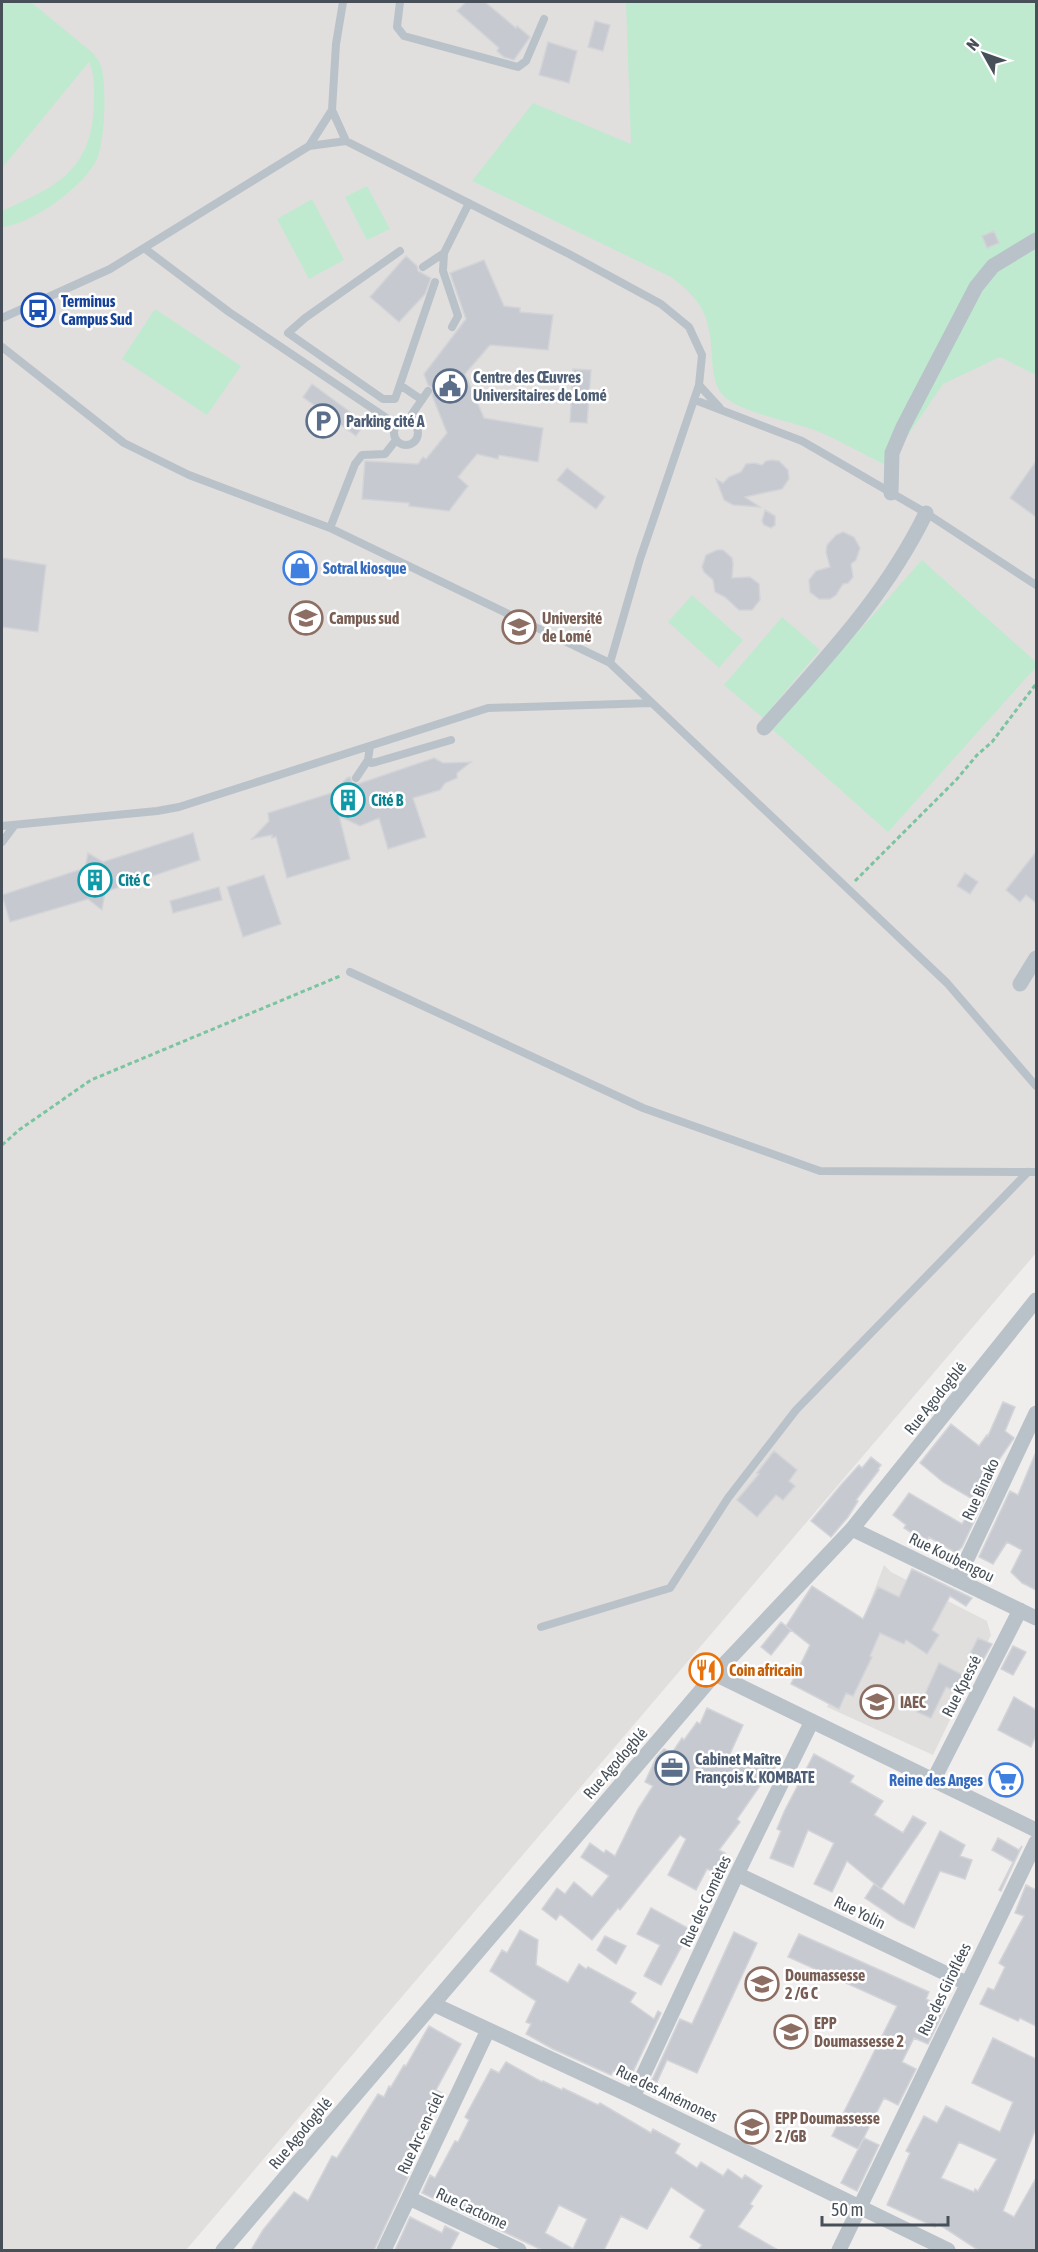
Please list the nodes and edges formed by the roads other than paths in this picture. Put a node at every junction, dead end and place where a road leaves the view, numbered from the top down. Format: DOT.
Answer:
graph roads {
  1 [pos="343,2"];
  2 [pos="400,2"];
  3 [pos="544,19"];
  4 [pos="332,110"];
  5 [pos="346,141"];
  6 [pos="309,146"];
  7 [pos="469,203"];
  8 [pos="1036,240"];
  9 [pos="144,248"];
  10 [pos="400,251"];
  11 [pos="444,254"];
  12 [pos="423,267"];
  13 [pos="435,282"];
  14 [pos="2,318"];
  15 [pos="452,327"];
  16 [pos="2,347"];
  17 [pos="400,384"];
  18 [pos="699,385"];
  19 [pos="428,391"];
  20 [pos="422,400"];
  21 [pos="695,400"];
  22 [pos="724,411"];
  23 [pos="412,422"];
  24 [pos="397,425"];
  25 [pos="396,440"];
  26 [pos="891,493"];
  27 [pos="926,513"];
  28 [pos="330,528"];
  29 [pos="1036,585"];
  30 [pos="610,663"];
  31 [pos="652,703"];
  32 [pos="764,728"];
  33 [pos="451,740"];
  34 [pos="370,746"];
  35 [pos="368,760"];
  36 [pos="356,778"];
  37 [pos="2,826"];
  38 [pos="14,826"];
  39 [pos="2,842"];
  40 [pos="1036,958"];
  41 [pos="350,972"];
  42 [pos="1020,984"];
  43 [pos="1036,1086"];
  44 [pos="1032,1172"];
  45 [pos="1036,1300"];
  46 [pos="1036,1413"];
  47 [pos="852,1529"];
  48 [pos="957,1581"];
  49 [pos="1020,1610"];
  50 [pos="1036,1618"];
  51 [pos="541,1627"];
  52 [pos="715,1674"];
  53 [pos="812,1721"];
  54 [pos="934,1779"];
  55 [pos="1036,1830"];
  56 [pos="1036,1842"];
  57 [pos="737,1874"];
  58 [pos="966,1983"];
  59 [pos="433,2004"];
  60 [pos="488,2030"];
  61 [pos="633,2097"];
  62 [pos="409,2198"];
  63 [pos="860,2206"];
  64 [pos="223,2250"];
  65 [pos="384,2250"];
  66 [pos="519,2250"];
  67 [pos="839,2250"];
  68 [pos="948,2250"];
  1 -- 4 [label="lane"];
  2 -- 3 [label="lane"];
  4 -- 5 [label="lane"];
  4 -- 6 [label="lane"];
  5 -- 6 [label="lane"];
  5 -- 7 [label="lane"];
  6 -- 9 [label="lane"];
  7 -- 11 [label="lane"];
  7 -- 18 [label="lane"];
  8 -- 26 [label="street"];
  9 -- 14 [label="lane"];
  9 -- 24 [label="lane"];
  10 -- 17 [label="lane"];
  11 -- 12 [label="lane"];
  11 -- 15 [label="lane"];
  13 -- 17 [label="lane"];
  16 -- 28 [label="lane"];
  17 -- 20 [label="lane"];
  18 -- 21 [label="lane"];
  18 -- 22 [label="lane"];
  19 -- 20 [label="lane"];
  20 -- 23 [label="lane"];
  21 -- 22 [label="lane"];
  21 -- 30 [label="lane"];
  22 -- 26 [label="lane"];
  23 -- 24 [label="lane"];
  23 -- 25 [label="lane"];
  24 -- 25 [label="lane"];
  25 -- 28 [label="lane"];
  26 -- 27 [label="lane"];
  27 -- 29 [label="lane"];
  27 -- 32 [label="street"];
  28 -- 30 [label="lane"];
  30 -- 31 [label="lane"];
  31 -- 34 [label="lane"];
  31 -- 43 [label="lane"];
  33 -- 35 [label="lane"];
  34 -- 35 [label="lane"];
  34 -- 38 [label="lane"];
  35 -- 36 [label="lane"];
  37 -- 38 [label="lane"];
  38 -- 39 [label="lane"];
  40 -- 42 [label="street"];
  41 -- 44 [label="lane"];
  44 -- 51 [label="lane"];
  45 -- 47 [label="street, Rue Agodogblé"];
  46 -- 48 [label="street, Rue Binako"];
  47 -- 48 [label="street, Rue Koubengou"];
  47 -- 52 [label="street, Rue Agodogblé"];
  48 -- 49 [label="street, Rue Koubengou"];
  49 -- 50 [label="street, Rue Koubengou"];
  49 -- 54 [label="street, Rue Kpessé"];
  52 -- 53 [label="street"];
  52 -- 59 [label="street, Rue Agodogblé"];
  53 -- 54 [label="street"];
  53 -- 57 [label="street, Rue des Comètes"];
  54 -- 55 [label="street"];
  56 -- 58 [label="street, Rue des Giroflées"];
  57 -- 58 [label="street, Rue Yolin"];
  57 -- 61 [label="street, Rue des Comètes"];
  58 -- 63 [label="street, Rue des Giroflées"];
  59 -- 60 [label="street, Rue des Anémones"];
  59 -- 64 [label="street, Rue Agodogblé"];
  60 -- 61 [label="street, Rue des Anémones"];
  60 -- 62 [label="street, Rue Arc-en-ciel"];
  61 -- 63 [label="street, Rue des Anémones"];
  62 -- 65 [label="street, Rue Arc-en-ciel"];
  62 -- 66 [label="street, Rue Cactome"];
  63 -- 67 [label="street, Rue des Giroflées"];
  63 -- 68 [label="street, Rue des Anémones"];
}
